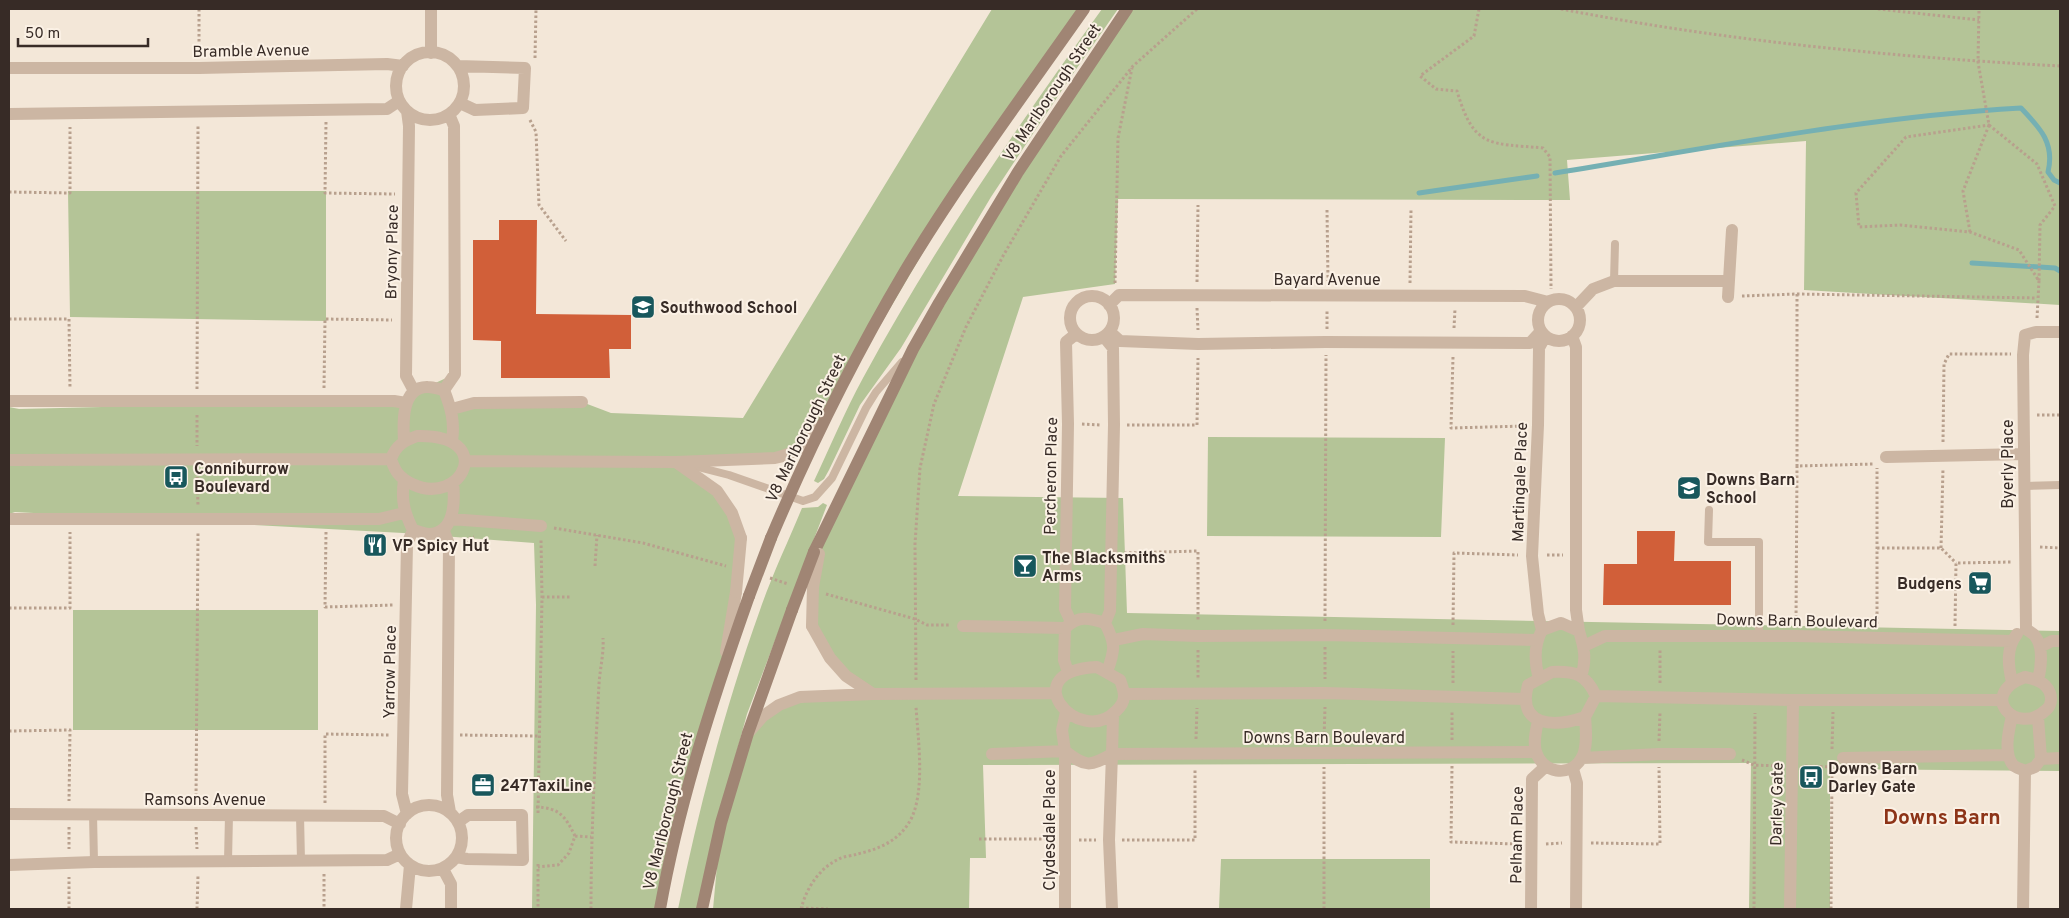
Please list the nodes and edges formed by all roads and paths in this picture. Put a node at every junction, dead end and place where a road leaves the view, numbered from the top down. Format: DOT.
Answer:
graph roads {
  1 [pos="199,9"];
  2 [pos="431,9"];
  3 [pos="536,9"];
  4 [pos="1084,9"];
  5 [pos="1127,9"];
  6 [pos="1197,9"];
  7 [pos="1479,9"];
  8 [pos="1561,9"];
  9 [pos="1878,9"];
  10 [pos="1979,9"];
  11 [pos="1979,20"];
  12 [pos="431,52"];
  13 [pos="536,60"];
  14 [pos="1978,62"];
  15 [pos="403,66"];
  16 [pos="458,66"];
  17 [pos="1133,66"];
  18 [pos="2060,66"];
  19 [pos="9,68"];
  20 [pos="199,68"];
  21 [pos="460,103"];
  22 [pos="403,106"];
  23 [pos="523,108"];
  24 [pos="326,109"];
  25 [pos="198,111"];
  26 [pos="70,113"];
  27 [pos="9,114"];
  28 [pos="449,114"];
  29 [pos="1989,125"];
  30 [pos="9,192"];
  31 [pos="408,194"];
  32 [pos="1411,209"];
  33 [pos="1327,210"];
  34 [pos="1732,230"];
  35 [pos="1970,232"];
  36 [pos="566,241"];
  37 [pos="1616,244"];
  38 [pos="1614,281"];
  39 [pos="1729,281"];
  40 [pos="2039,281"];
  41 [pos="1797,294"];
  42 [pos="1119,295"];
  43 [pos="1328,296"];
  44 [pos="1410,296"];
  45 [pos="1455,296"];
  46 [pos="1728,297"];
  47 [pos="2037,298"];
  48 [pos="1551,300"];
  49 [pos="1109,305"];
  50 [pos="1576,307"];
  51 [pos="9,319"];
  52 [pos="406,321"];
  53 [pos="2036,332"];
  54 [pos="2060,332"];
  55 [pos="1076,334"];
  56 [pos="1107,334"];
  57 [pos="1543,334"];
  58 [pos="1572,336"];
  59 [pos="1326,342"];
  60 [pos="1453,344"];
  61 [pos="913,349"];
  62 [pos="2023,354"];
  63 [pos="444,390"];
  64 [pos="414,391"];
  65 [pos="9,401"];
  66 [pos="70,402"];
  67 [pos="197,402"];
  68 [pos="324,402"];
  69 [pos="582,402"];
  70 [pos="406,403"];
  71 [pos="452,409"];
  72 [pos="2024,414"];
  73 [pos="2060,415"];
  74 [pos="825,419"];
  75 [pos="1068,424"];
  76 [pos="1114,425"];
  77 [pos="1538,425"];
  78 [pos="404,441"];
  79 [pos="452,441"];
  80 [pos="2024,454"];
  81 [pos="1943,456"];
  82 [pos="1886,457"];
  83 [pos="197,459"];
  84 [pos="391,459"];
  85 [pos="9,460"];
  86 [pos="466,462"];
  87 [pos="676,462"];
  88 [pos="1797,466"];
  89 [pos="404,480"];
  90 [pos="453,483"];
  91 [pos="2060,485"];
  92 [pos="2024,486"];
  93 [pos="788,497"];
  94 [pos="1709,510"];
  95 [pos="404,513"];
  96 [pos="9,519"];
  97 [pos="70,519"];
  98 [pos="326,519"];
  99 [pos="452,519"];
  100 [pos="198,520"];
  101 [pos="541,526"];
  102 [pos="443,529"];
  103 [pos="413,530"];
  104 [pos="479,535"];
  105 [pos="597,535"];
  106 [pos="2024,547"];
  107 [pos="1877,548"];
  108 [pos="1941,548"];
  109 [pos="2060,548"];
  110 [pos="816,553"];
  111 [pos="1111,553"];
  112 [pos="462,554"];
  113 [pos="2024,561"];
  114 [pos="1956,563"];
  115 [pos="595,566"];
  116 [pos="542,597"];
  117 [pos="572,597"];
  118 [pos="406,605"];
  119 [pos="9,608"];
  120 [pos="915,619"];
  121 [pos="1105,624"];
  122 [pos="1068,625"];
  123 [pos="963,626"];
  124 [pos="2026,629"];
  125 [pos="1579,631"];
  126 [pos="1325,635"];
  127 [pos="1539,635"];
  128 [pos="1198,636"];
  129 [pos="1660,636"];
  130 [pos="1759,636"];
  131 [pos="1796,636"];
  132 [pos="1876,637"];
  133 [pos="603,638"];
  134 [pos="1955,639"];
  135 [pos="1114,640"];
  136 [pos="2012,641"];
  137 [pos="2060,641"];
  138 [pos="1584,646"];
  139 [pos="2040,647"];
  140 [pos="723,669"];
  141 [pos="1068,672"];
  142 [pos="1108,672"];
  143 [pos="1581,676"];
  144 [pos="1539,678"];
  145 [pos="2038,680"];
  146 [pos="2012,682"];
  147 [pos="1055,693"];
  148 [pos="1325,693"];
  149 [pos="873,694"];
  150 [pos="916,694"];
  151 [pos="1126,694"];
  152 [pos="1198,694"];
  153 [pos="1596,696"];
  154 [pos="1660,697"];
  155 [pos="1755,698"];
  156 [pos="2056,698"];
  157 [pos="1524,699"];
  158 [pos="1833,699"];
  159 [pos="1793,700"];
  160 [pos="2002,700"];
  161 [pos="1066,712"];
  162 [pos="1113,715"];
  163 [pos="2012,716"];
  164 [pos="1585,717"];
  165 [pos="2038,717"];
  166 [pos="1538,721"];
  167 [pos="463,726"];
  168 [pos="9,731"];
  169 [pos="748,733"];
  170 [pos="448,734"];
  171 [pos="404,735"];
  172 [pos="463,735"];
  173 [pos="539,736"];
  174 [pos="463,744"];
  175 [pos="1065,751"];
  176 [pos="1536,752"];
  177 [pos="1195,753"];
  178 [pos="992,754"];
  179 [pos="1112,754"];
  180 [pos="1324,754"];
  181 [pos="1659,754"];
  182 [pos="1730,754"];
  183 [pos="2008,755"];
  184 [pos="1582,758"];
  185 [pos="1843,758"];
  186 [pos="2060,758"];
  187 [pos="2041,759"];
  188 [pos="1546,766"];
  189 [pos="1572,769"];
  190 [pos="2024,770"];
  191 [pos="538,807"];
  192 [pos="450,812"];
  193 [pos="9,814"];
  194 [pos="68,814"];
  195 [pos="93,814"];
  196 [pos="196,815"];
  197 [pos="229,815"];
  198 [pos="300,815"];
  199 [pos="325,815"];
  200 [pos="522,815"];
  201 [pos="538,816"];
  202 [pos="403,819"];
  203 [pos="458,822"];
  204 [pos="574,836"];
  205 [pos="591,837"];
  206 [pos="979,839"];
  207 [pos="1065,839"];
  208 [pos="1110,840"];
  209 [pos="1577,843"];
  210 [pos="1532,844"];
  211 [pos="400,854"];
  212 [pos="456,857"];
  213 [pos="538,858"];
  214 [pos="228,861"];
  215 [pos="301,861"];
  216 [pos="324,861"];
  217 [pos="94,862"];
  218 [pos="198,862"];
  219 [pos="70,863"];
  220 [pos="9,865"];
  221 [pos="410,865"];
  222 [pos="538,867"];
  223 [pos="443,868"];
  224 [pos="801,908"];
  225 [pos="69,909"];
  226 [pos="197,909"];
  227 [pos="324,909"];
  228 [pos="406,909"];
  229 [pos="452,909"];
  230 [pos="538,909"];
  231 [pos="591,909"];
  232 [pos="660,909"];
  233 [pos="702,909"];
  234 [pos="828,909"];
  235 [pos="1065,909"];
  236 [pos="1112,909"];
  237 [pos="1324,909"];
  238 [pos="1531,909"];
  239 [pos="1576,909"];
  240 [pos="1754,909"];
  241 [pos="1790,909"];
  242 [pos="1831,909"];
  243 [pos="2023,909"];
  1 -- 20 [label="path"];
  2 -- 12 [label="street"];
  3 -- 13 [label="path"];
  4 -- 74 [label="main road, V8 Marlborough Street"];
  5 -- 61 [label="main road, V8 Marlborough Street"];
  6 -- 17 [label="path"];
  7 -- 48 [label="path"];
  8 -- 14 [label="path"];
  9 -- 11 [label="path"];
  10 -- 11 [label="path"];
  11 -- 14 [label="path"];
  12 -- 15 [label="street"];
  12 -- 16 [label="street"];
  14 -- 18 [label="path"];
  14 -- 29 [label="path"];
  15 -- 20 [label="street, Bramble Avenue"];
  15 -- 22 [label="street"];
  16 -- 21 [label="street"];
  16 -- 23 [label="street"];
  17 -- 42 [label="path"];
  17 -- 120 [label="path"];
  19 -- 20 [label="street, Bramble Avenue"];
  21 -- 23 [label="street"];
  21 -- 28 [label="street"];
  22 -- 24 [label="street"];
  22 -- 28 [label="street"];
  22 -- 31 [label="street, Bryony Place"];
  23 -- 36 [label="path"];
  24 -- 25 [label="street"];
  24 -- 31 [label="path"];
  25 -- 26 [label="street"];
  25 -- 67 [label="path"];
  26 -- 27 [label="street"];
  26 -- 30 [label="path"];
  28 -- 63 [label="street"];
  29 -- 35 [label="path"];
  29 -- 35 [label="path"];
  29 -- 40 [label="path"];
  31 -- 52 [label="street, Bryony Place"];
  32 -- 44 [label="path"];
  33 -- 43 [label="path"];
  34 -- 39 [label="street"];
  35 -- 40 [label="path"];
  37 -- 38 [label="lane"];
  38 -- 39 [label="street"];
  38 -- 50 [label="street"];
  39 -- 46 [label="street"];
  40 -- 47 [label="path"];
  41 -- 46 [label="path"];
  41 -- 47 [label="path"];
  41 -- 88 [label="path"];
  42 -- 43 [label="street, Bayard Avenue"];
  42 -- 49 [label="street"];
  43 -- 44 [label="street, Bayard Avenue"];
  43 -- 59 [label="path"];
  44 -- 45 [label="street, Bayard Avenue"];
  45 -- 48 [label="street, Bayard Avenue"];
  45 -- 60 [label="path"];
  47 -- 53 [label="path"];
  48 -- 50 [label="street"];
  48 -- 57 [label="street"];
  49 -- 55 [label="street"];
  49 -- 56 [label="street"];
  50 -- 58 [label="street"];
  51 -- 66 [label="path"];
  52 -- 64 [label="street, Bryony Place"];
  52 -- 68 [label="path"];
  53 -- 54 [label="street"];
  53 -- 62 [label="street, Byerly Place"];
  55 -- 56 [label="street"];
  55 -- 75 [label="street, Percheron Place"];
  56 -- 59 [label="street"];
  56 -- 76 [label="street"];
  57 -- 58 [label="street"];
  57 -- 60 [label="street"];
  57 -- 77 [label="street, Martingale Place"];
  58 -- 125 [label="street"];
  59 -- 60 [label="street"];
  59 -- 126 [label="path"];
  60 -- 77 [label="path"];
  61 -- 93 [label="lane"];
  61 -- 110 [label="main road, V8 Marlborough Street"];
  62 -- 72 [label="street, Byerly Place"];
  62 -- 81 [label="path"];
  63 -- 64 [label="street"];
  63 -- 71 [label="street"];
  64 -- 70 [label="street"];
  65 -- 66 [label="street"];
  66 -- 67 [label="street"];
  67 -- 68 [label="street"];
  67 -- 83 [label="path"];
  68 -- 70 [label="street"];
  69 -- 71 [label="street"];
  70 -- 78 [label="street"];
  71 -- 79 [label="street"];
  72 -- 73 [label="path"];
  72 -- 80 [label="street, Byerly Place"];
  74 -- 87 [label="street"];
  74 -- 93 [label="main road, V8 Marlborough Street"];
  75 -- 76 [label="path"];
  75 -- 122 [label="street, Percheron Place"];
  76 -- 111 [label="street"];
  77 -- 127 [label="street, Martingale Place"];
  78 -- 79 [label="street"];
  78 -- 84 [label="street"];
  79 -- 86 [label="street"];
  80 -- 81 [label="street"];
  80 -- 92 [label="street, Byerly Place"];
  81 -- 82 [label="street"];
  81 -- 108 [label="path"];
  83 -- 84 [label="street"];
  83 -- 85 [label="street"];
  83 -- 100 [label="path"];
  84 -- 89 [label="street"];
  86 -- 87 [label="street"];
  86 -- 90 [label="street"];
  87 -- 93 [label="lane"];
  87 -- 140 [label="street, bridge"];
  88 -- 107 [label="path"];
  88 -- 131 [label="path"];
  89 -- 90 [label="street"];
  89 -- 95 [label="street"];
  90 -- 99 [label="street"];
  91 -- 92 [label="lane"];
  92 -- 106 [label="street, Byerly Place"];
  93 -- 140 [label="main road, V8 Marlborough Street, bridge"];
  94 -- 130 [label="lane"];
  95 -- 98 [label="street"];
  95 -- 103 [label="street"];
  96 -- 97 [label="street"];
  97 -- 100 [label="street"];
  97 -- 119 [label="path"];
  98 -- 100 [label="street"];
  98 -- 118 [label="path"];
  99 -- 101 [label="street"];
  99 -- 102 [label="street"];
  100 -- 196 [label="path"];
  101 -- 116 [label="path"];
  102 -- 103 [label="street"];
  102 -- 170 [label="street"];
  103 -- 118 [label="street, Yarrow Place"];
  104 -- 112 [label="path"];
  105 -- 115 [label="path"];
  106 -- 109 [label="path"];
  106 -- 113 [label="street, Byerly Place"];
  107 -- 108 [label="path"];
  107 -- 132 [label="path"];
  108 -- 114 [label="path"];
  110 -- 149 [label="street, bridge"];
  110 -- 169 [label="main road, V8 Marlborough Street, bridge"];
  111 -- 121 [label="street"];
  111 -- 128 [label="path"];
  113 -- 114 [label="path"];
  113 -- 124 [label="street, Byerly Place"];
  114 -- 134 [label="path"];
  116 -- 117 [label="path"];
  116 -- 173 [label="path"];
  118 -- 171 [label="street, Yarrow Place"];
  120 -- 123 [label="path"];
  120 -- 150 [label="path"];
  121 -- 122 [label="street"];
  121 -- 135 [label="street"];
  122 -- 123 [label="street"];
  122 -- 141 [label="street, Percheron Place"];
  124 -- 136 [label="street"];
  124 -- 139 [label="street"];
  125 -- 127 [label="street"];
  125 -- 138 [label="street"];
  126 -- 127 [label="street"];
  126 -- 128 [label="street"];
  126 -- 148 [label="path"];
  127 -- 144 [label="street, Martingale Place"];
  128 -- 135 [label="street"];
  128 -- 152 [label="path"];
  129 -- 130 [label="street, Downs Barn Boulevard"];
  129 -- 138 [label="street, Downs Barn Boulevard"];
  129 -- 154 [label="path"];
  130 -- 131 [label="street, Downs Barn Boulevard"];
  131 -- 132 [label="street, Downs Barn Boulevard"];
  132 -- 134 [label="street, Downs Barn Boulevard"];
  133 -- 205 [label="path"];
  134 -- 136 [label="street, Downs Barn Boulevard"];
  135 -- 142 [label="street"];
  136 -- 146 [label="street"];
  137 -- 139 [label="street"];
  138 -- 143 [label="street"];
  139 -- 145 [label="street"];
  140 -- 232 [label="main road, V8 Marlborough Street"];
  141 -- 142 [label="street"];
  141 -- 147 [label="street"];
  142 -- 151 [label="street"];
  143 -- 144 [label="street"];
  143 -- 153 [label="street"];
  144 -- 157 [label="street"];
  145 -- 146 [label="street"];
  145 -- 156 [label="street"];
  146 -- 160 [label="street"];
  147 -- 150 [label="street"];
  147 -- 161 [label="street"];
  148 -- 152 [label="street"];
  148 -- 157 [label="street"];
  148 -- 180 [label="path"];
  149 -- 150 [label="street"];
  149 -- 169 [label="street"];
  150 -- 224 [label="path"];
  151 -- 152 [label="street"];
  151 -- 162 [label="street"];
  152 -- 177 [label="path"];
  153 -- 154 [label="street"];
  153 -- 164 [label="street"];
  154 -- 155 [label="street"];
  154 -- 181 [label="path"];
  155 -- 159 [label="street"];
  155 -- 240 [label="path"];
  156 -- 165 [label="street"];
  157 -- 166 [label="street"];
  158 -- 159 [label="street"];
  158 -- 160 [label="street"];
  158 -- 242 [label="path"];
  159 -- 241 [label="street, Darley Gate"];
  160 -- 163 [label="street"];
  161 -- 162 [label="street"];
  161 -- 175 [label="street, Clydesdale Place"];
  162 -- 179 [label="street"];
  163 -- 165 [label="street"];
  163 -- 183 [label="street"];
  164 -- 166 [label="street"];
  164 -- 184 [label="street"];
  165 -- 187 [label="street"];
  166 -- 176 [label="street"];
  167 -- 172 [label="path"];
  168 -- 194 [label="path"];
  169 -- 233 [label="main road, V8 Marlborough Street"];
  170 -- 172 [label="path"];
  170 -- 192 [label="street"];
  171 -- 199 [label="path"];
  171 -- 202 [label="street, Yarrow Place"];
  172 -- 173 [label="path"];
  172 -- 174 [label="path"];
  173 -- 191 [label="path"];
  175 -- 178 [label="street"];
  175 -- 179 [label="street"];
  175 -- 207 [label="street, Clydesdale Place"];
  176 -- 180 [label="street, Downs Barn Boulevard"];
  176 -- 188 [label="street"];
  177 -- 179 [label="street, Downs Barn Boulevard"];
  177 -- 180 [label="street, Downs Barn Boulevard"];
  177 -- 208 [label="path"];
  179 -- 208 [label="street"];
  180 -- 237 [label="path"];
  181 -- 182 [label="street"];
  181 -- 184 [label="street"];
  181 -- 209 [label="path"];
  183 -- 185 [label="street"];
  183 -- 190 [label="street"];
  184 -- 189 [label="street"];
  186 -- 187 [label="street"];
  187 -- 190 [label="street"];
  188 -- 189 [label="street"];
  188 -- 210 [label="street, Pelham Place"];
  189 -- 209 [label="street"];
  190 -- 243 [label="street"];
  191 -- 200 [label="path"];
  191 -- 201 [label="path"];
  191 -- 204 [label="path"];
  192 -- 202 [label="street"];
  192 -- 203 [label="street"];
  193 -- 194 [label="street, Ramsons Avenue"];
  194 -- 195 [label="street, Ramsons Avenue"];
  194 -- 219 [label="path"];
  195 -- 196 [label="street, Ramsons Avenue"];
  195 -- 217 [label="lane"];
  196 -- 197 [label="street, Ramsons Avenue"];
  196 -- 218 [label="path"];
  197 -- 198 [label="street, Ramsons Avenue"];
  197 -- 214 [label="lane"];
  198 -- 199 [label="street, Ramsons Avenue"];
  198 -- 215 [label="lane"];
  199 -- 202 [label="street, Ramsons Avenue"];
  200 -- 203 [label="street"];
  200 -- 212 [label="street"];
  202 -- 211 [label="street"];
  203 -- 212 [label="street"];
  204 -- 205 [label="path"];
  204 -- 222 [label="path"];
  205 -- 231 [label="path"];
  206 -- 207 [label="path"];
  207 -- 208 [label="path"];
  207 -- 235 [label="street, Clydesdale Place"];
  208 -- 236 [label="street"];
  209 -- 210 [label="path"];
  209 -- 239 [label="street"];
  210 -- 238 [label="street, Pelham Place"];
  211 -- 216 [label="street"];
  211 -- 221 [label="street"];
  212 -- 223 [label="street"];
  213 -- 222 [label="path"];
  214 -- 215 [label="street"];
  214 -- 218 [label="street"];
  215 -- 216 [label="street"];
  216 -- 227 [label="path"];
  217 -- 218 [label="street"];
  217 -- 219 [label="street"];
  218 -- 226 [label="path"];
  219 -- 220 [label="street"];
  219 -- 225 [label="path"];
  221 -- 223 [label="street"];
  221 -- 228 [label="street"];
  222 -- 230 [label="path"];
  223 -- 229 [label="street"];
  224 -- 234 [label="path"];
}
